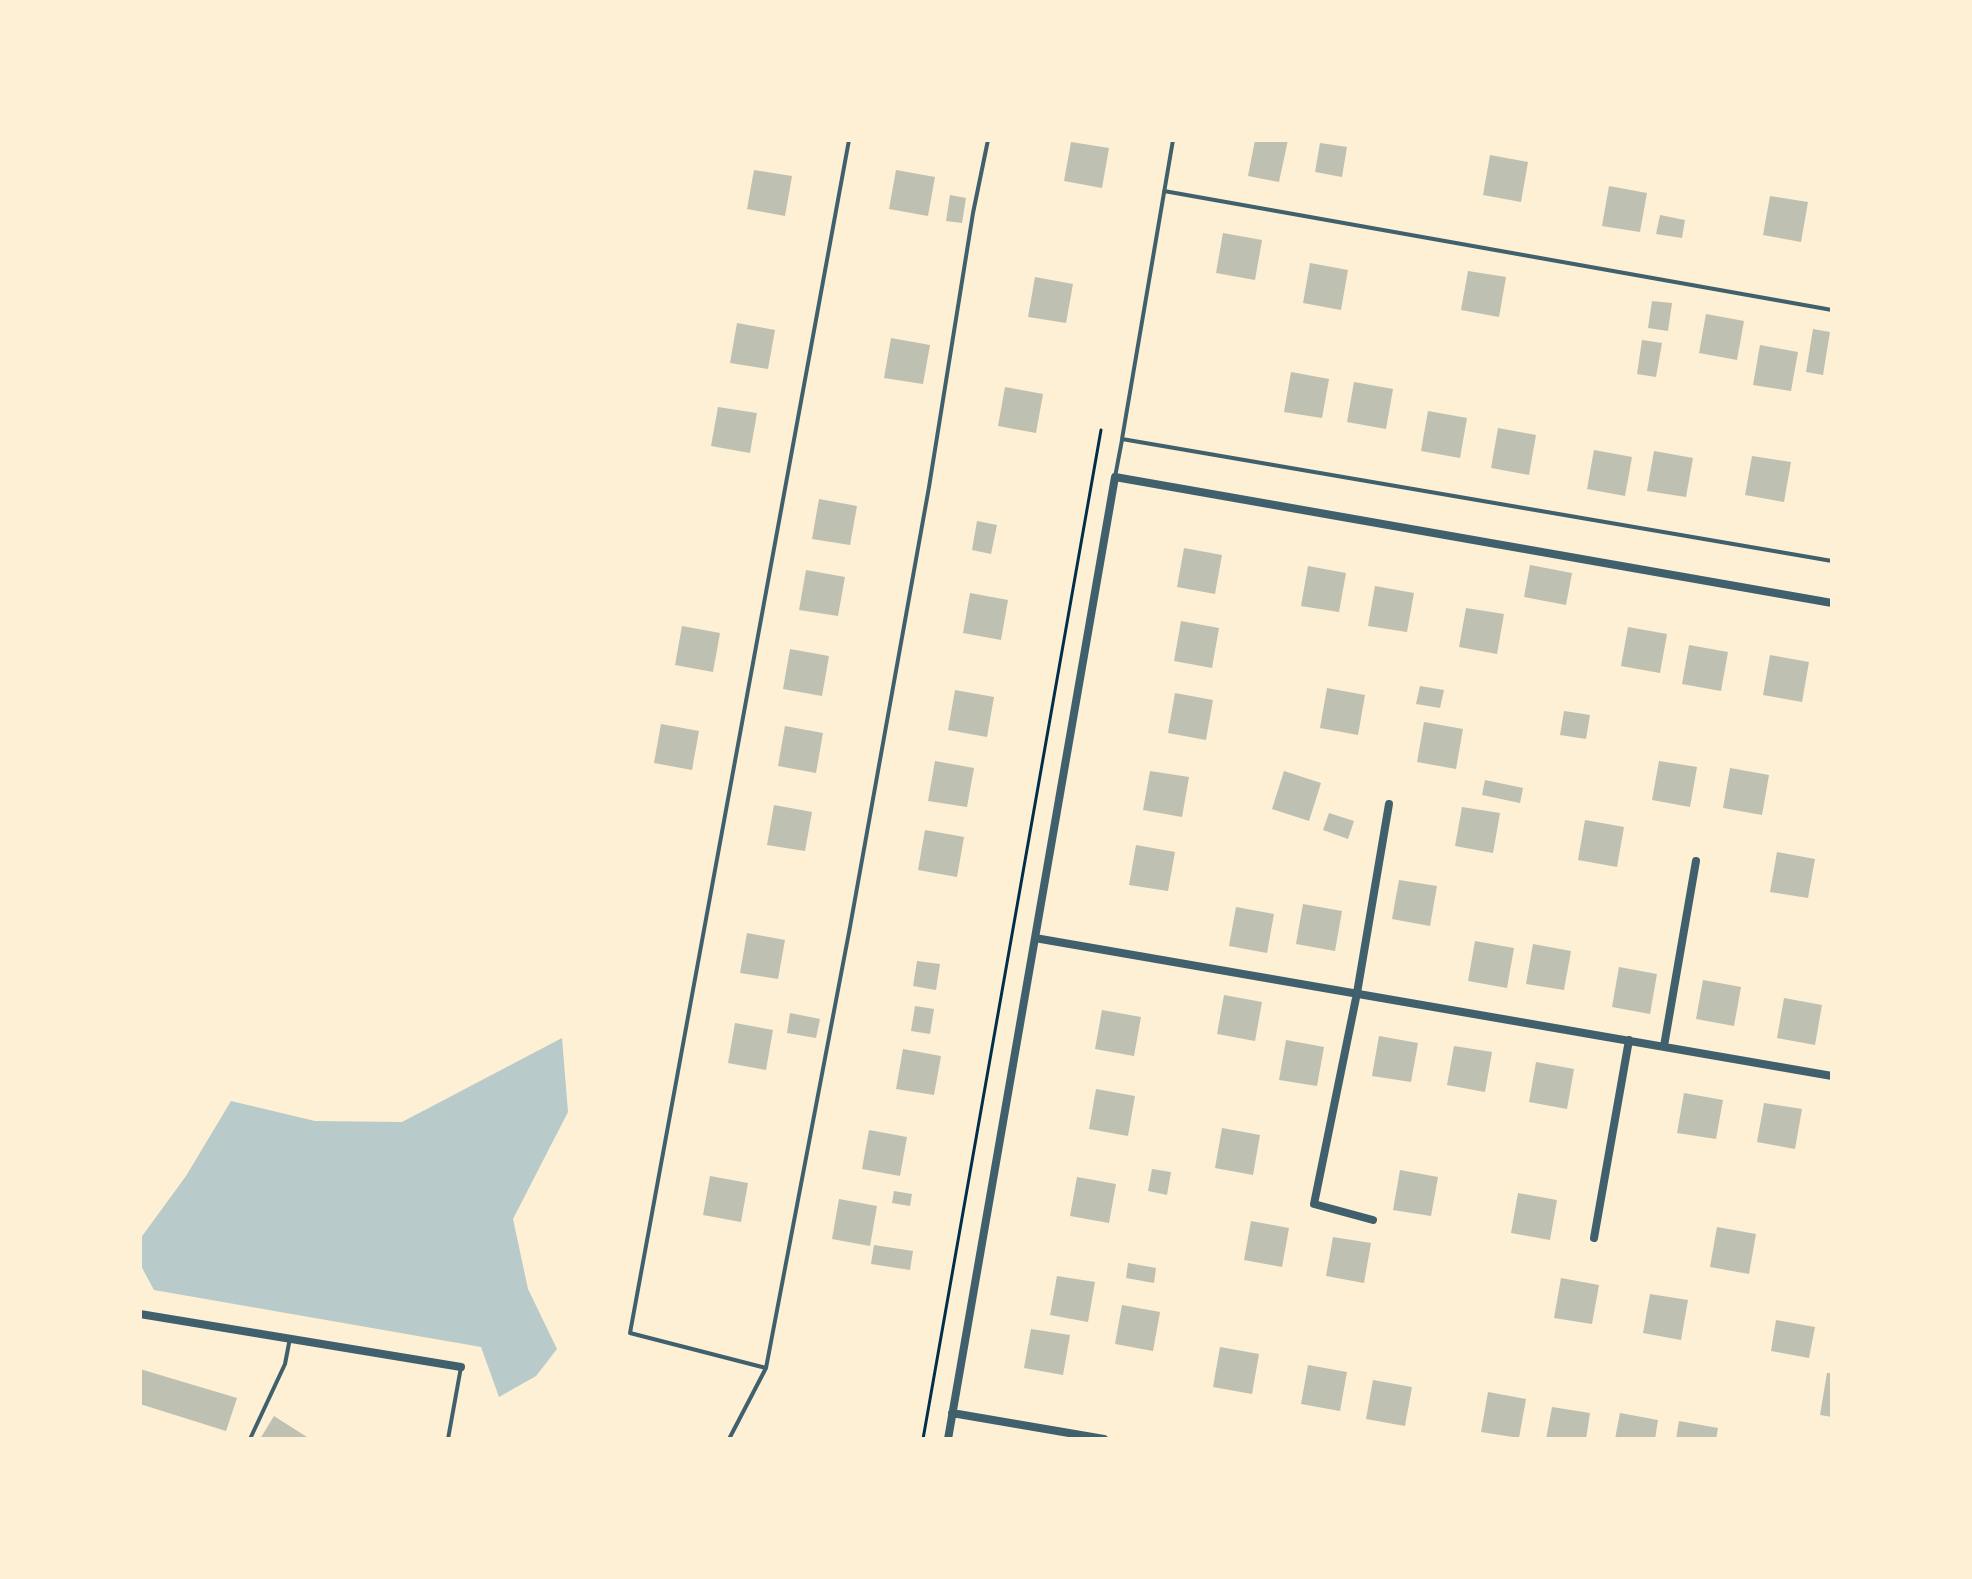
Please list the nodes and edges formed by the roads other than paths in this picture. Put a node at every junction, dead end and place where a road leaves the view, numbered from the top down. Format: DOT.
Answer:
graph roads {
  1 [pos="849,140"];
  2 [pos="988,140"];
  3 [pos="1173,140"];
  4 [pos="1164,191"];
  5 [pos="1832,310"];
  6 [pos="1122,439"];
  7 [pos="1115,477"];
  8 [pos="1832,561"];
  9 [pos="1832,603"];
  10 [pos="1389,804"];
  11 [pos="1696,861"];
  12 [pos="1035,938"];
  13 [pos="1357,993"];
  14 [pos="1629,1040"];
  15 [pos="1664,1046"];
  16 [pos="1832,1076"];
  17 [pos="1373,1220"];
  18 [pos="1594,1238"];
  19 [pos="140,1314"];
  20 [pos="290,1338"];
  21 [pos="461,1367"];
  22 [pos="766,1368"];
  23 [pos="952,1413"];
  24 [pos="250,1439"];
  25 [pos="448,1439"];
  26 [pos="729,1439"];
  27 [pos="948,1439"];
  28 [pos="1104,1439"];
  1 -- 22 [label="lane"];
  2 -- 22 [label="lane"];
  3 -- 4 [label="lane"];
  4 -- 5 [label="lane"];
  4 -- 6 [label="lane"];
  6 -- 7 [label="lane"];
  6 -- 8 [label="lane"];
  7 -- 9 [label="street"];
  7 -- 12 [label="street"];
  10 -- 13 [label="street"];
  11 -- 15 [label="street"];
  12 -- 13 [label="street"];
  12 -- 23 [label="street"];
  13 -- 14 [label="street"];
  13 -- 17 [label="street"];
  14 -- 15 [label="street"];
  14 -- 18 [label="street"];
  15 -- 16 [label="street"];
  19 -- 20 [label="street"];
  20 -- 21 [label="street"];
  20 -- 24 [label="lane"];
  21 -- 25 [label="lane"];
  22 -- 26 [label="lane"];
  23 -- 27 [label="street"];
  23 -- 28 [label="street"];
}
